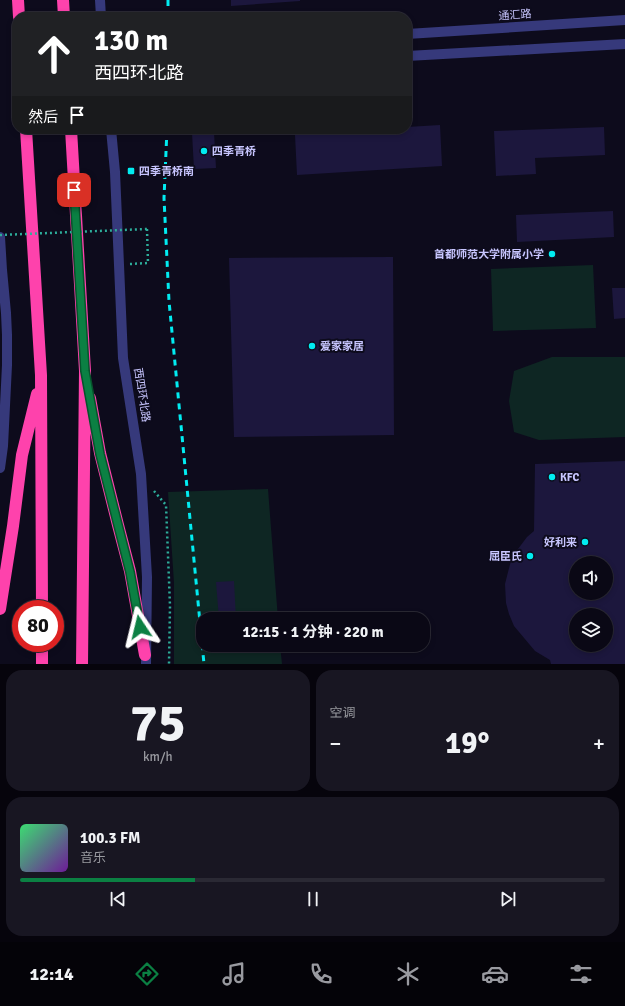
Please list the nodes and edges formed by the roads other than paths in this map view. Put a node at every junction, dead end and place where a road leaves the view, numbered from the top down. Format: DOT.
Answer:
graph roads {
  1 [pos="18,0"];
  2 [pos="63,0"];
  3 [pos="100,0"];
  4 [pos="19,12"];
  5 [pos="64,12"];
  6 [pos="101,12"];
  7 [pos="625,20"];
  8 [pos="412,34"];
  9 [pos="625,44"];
  10 [pos="412,56"];
  11 [pos="26,134"];
  12 [pos="70,134"];
  13 [pos="111,134"];
  14 [pos="0,236"];
  15 [pos="85,371"];
  16 [pos="41,375"];
  17 [pos="1,446"];
  18 [pos="0,468"];
  19 [pos="42,600"];
  20 [pos="0,609"];
  21 [pos="42,652"];
  22 [pos="146,659"];
  23 [pos="42,664"];
  24 [pos="82,664"];
  1 -- 4 [label="highway"];
  2 -- 5 [label="highway"];
  3 -- 6 [label="street"];
  7 -- 8 [label="street, 通汇路"];
  9 -- 10 [label="street"];
  11 -- 16 [label="highway"];
  12 -- 15 [label="highway"];
  13 -- 22 [label="street, 西四环北路"];
  14 -- 17 [label="street"];
  15 -- 22 [label="highway"];
  15 -- 24 [label="highway"];
  16 -- 19 [label="highway"];
  16 -- 20 [label="highway"];
  17 -- 18 [label="street"];
  21 -- 23 [label="highway"];
}
